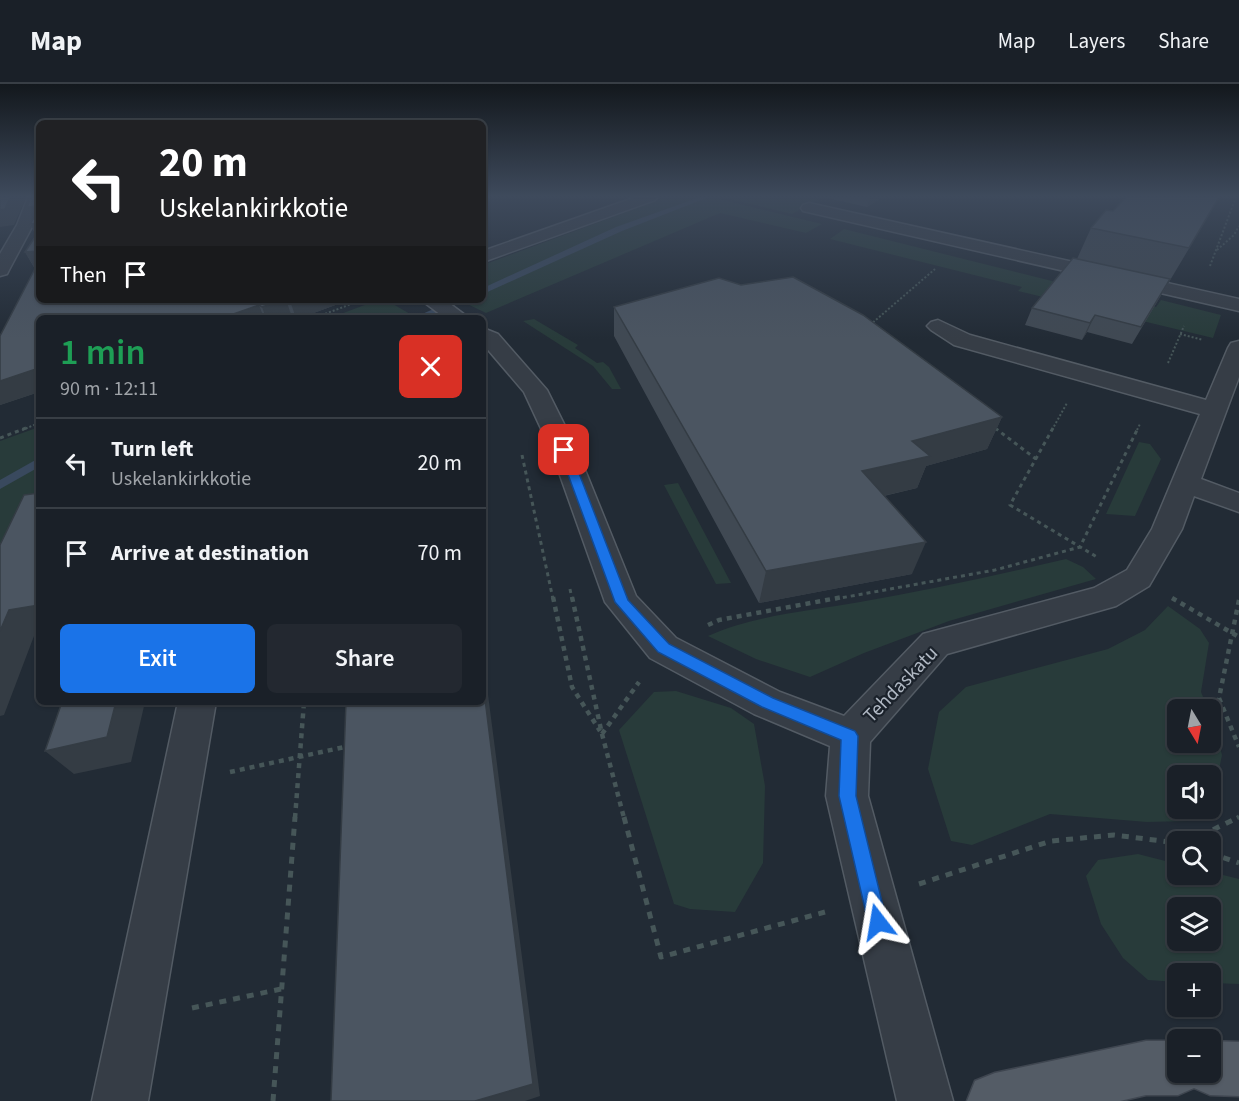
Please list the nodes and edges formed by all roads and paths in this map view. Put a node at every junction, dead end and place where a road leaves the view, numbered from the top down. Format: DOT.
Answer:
graph roads {
  1 [pos="14,244"];
  2 [pos="518,244"];
  3 [pos="970,244"];
  4 [pos="1218,244"];
  5 [pos="1223,244"];
  6 [pos="1216,250"];
  7 [pos="486,256"];
  8 [pos="0,270"];
  9 [pos="1197,296"];
  10 [pos="354,303"];
  11 [pos="436,303"];
  12 [pos="1239,305"];
  13 [pos="322,315"];
  14 [pos="454,315"];
  15 [pos="938,326"];
  16 [pos="486,336"];
  17 [pos="1239,348"];
  18 [pos="1084,374"];
  19 [pos="1154,393"];
  20 [pos="1214,410"];
  21 [pos="36,424"];
  22 [pos="0,438"];
  23 [pos="521,450"];
  24 [pos="1186,483"];
  25 [pos="1239,503"];
  26 [pos="1080,547"];
  27 [pos="1239,600"];
  28 [pos="1233,634"];
  29 [pos="1239,637"];
  30 [pos="663,648"];
  31 [pos="196,705"];
  32 [pos="304,705"];
  33 [pos="602,734"];
  34 [pos="849,736"];
  35 [pos="351,746"];
  36 [pos="1239,747"];
  37 [pos="299,757"];
  38 [pos="227,772"];
  39 [pos="1239,817"];
  40 [pos="1210,831"];
  41 [pos="1221,857"];
  42 [pos="1239,863"];
  43 [pos="660,957"];
  44 [pos="281,989"];
  45 [pos="192,1008"];
  46 [pos="1167,1068"];
  47 [pos="1221,1068"];
  48 [pos="1239,1069"];
  49 [pos="120,1101"];
  50 [pos="273,1101"];
  51 [pos="925,1101"];
  52 [pos="995,1101"];
  1 -- 8 [label="street"];
  2 -- 7 [label="street"];
  3 -- 9 [label="street"];
  4 -- 6 [label="path"];
  5 -- 6 [label="path"];
  6 -- 9 [label="path"];
  9 -- 12 [label="street"];
  9 -- 19 [label="path"];
  10 -- 13 [label="path"];
  11 -- 14 [label="street"];
  15 -- 18 [label="street"];
  16 -- 30 [label="street"];
  17 -- 20 [label="street, Tehdaskatu"];
  18 -- 19 [label="street"];
  18 -- 26 [label="path"];
  19 -- 20 [label="street"];
  19 -- 26 [label="path"];
  20 -- 24 [label="street, Tehdaskatu"];
  21 -- 22 [label="path"];
  23 -- 33 [label="path"];
  24 -- 25 [label="street"];
  24 -- 34 [label="street, Tehdaskatu"];
  26 -- 30 [label="path"];
  27 -- 28 [label="path"];
  28 -- 29 [label="path"];
  28 -- 36 [label="path"];
  30 -- 33 [label="path"];
  30 -- 34 [label="street"];
  31 -- 49 [label="street"];
  32 -- 37 [label="path"];
  33 -- 43 [label="path"];
  34 -- 51 [label="street, Tehdaskatu"];
  35 -- 37 [label="path"];
  37 -- 38 [label="path"];
  37 -- 44 [label="path"];
  39 -- 40 [label="path"];
  41 -- 42 [label="path"];
  44 -- 45 [label="path"];
  44 -- 50 [label="path"];
  46 -- 52 [label="main road"];
  47 -- 48 [label="main road"];
}
